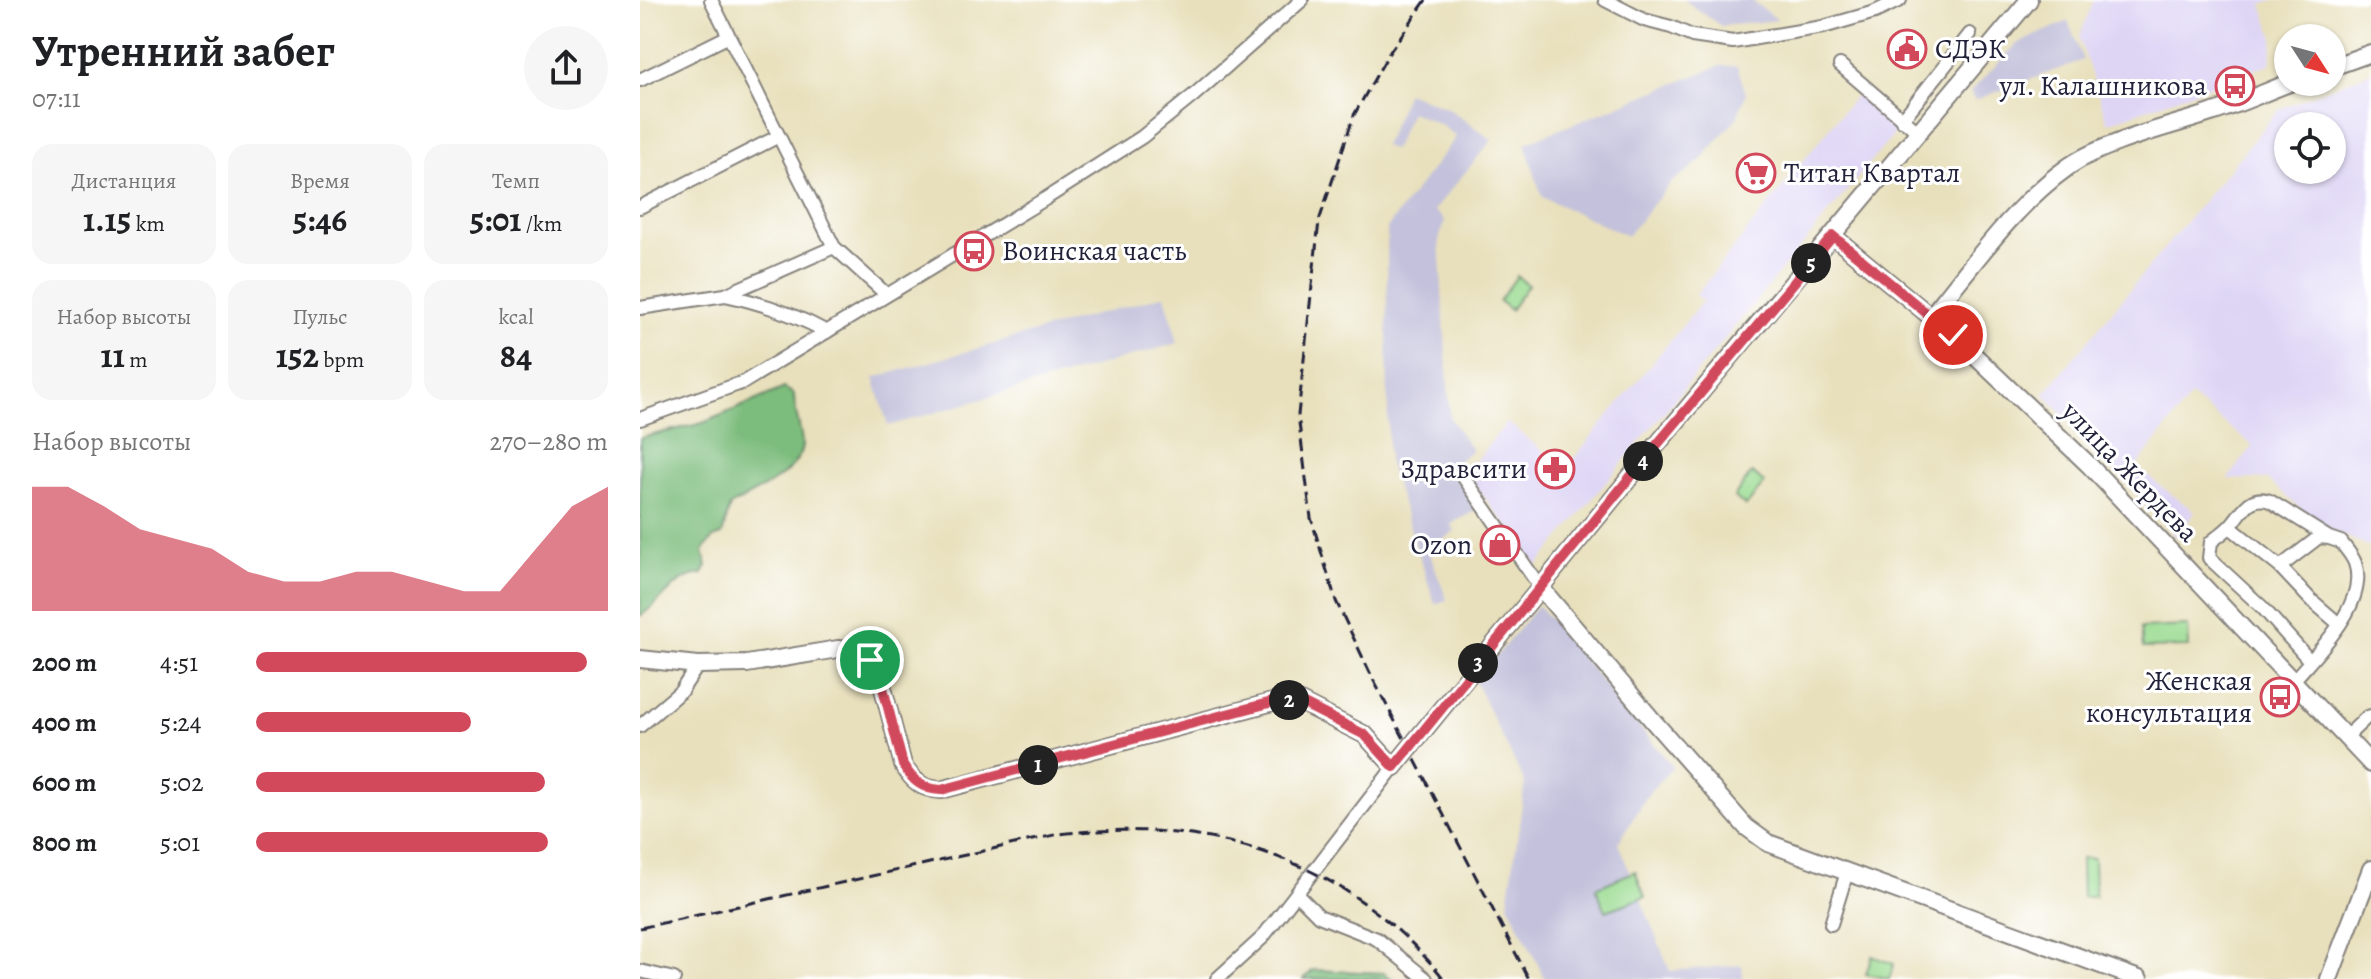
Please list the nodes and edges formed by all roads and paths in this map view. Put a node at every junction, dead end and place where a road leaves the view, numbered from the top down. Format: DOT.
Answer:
graph roads {
  1 [pos="711,0"];
  2 [pos="1302,0"];
  3 [pos="1605,0"];
  4 [pos="1900,0"];
  5 [pos="2029,0"];
  6 [pos="1970,34"];
  7 [pos="729,36"];
  8 [pos="2371,53"];
  9 [pos="2346,62"];
  10 [pos="1840,65"];
  11 [pos="640,80"];
  12 [pos="2274,89"];
  13 [pos="1902,120"];
  14 [pos="1919,133"];
  15 [pos="779,136"];
  16 [pos="640,207"];
  17 [pos="1833,236"];
  18 [pos="834,247"];
  19 [pos="886,294"];
  20 [pos="725,295"];
  21 [pos="640,308"];
  22 [pos="1931,316"];
  23 [pos="827,332"];
  24 [pos="640,419"];
  25 [pos="1460,472"];
  26 [pos="2230,527"];
  27 [pos="2329,538"];
  28 [pos="2280,567"];
  29 [pos="1540,587"];
  30 [pos="2339,624"];
  31 [pos="640,659"];
  32 [pos="2310,661"];
  33 [pos="698,665"];
  34 [pos="2293,681"];
  35 [pos="2371,716"];
  36 [pos="640,726"];
  37 [pos="2346,737"];
  38 [pos="2371,764"];
  39 [pos="1394,767"];
  40 [pos="2371,869"];
  41 [pos="1847,872"];
  42 [pos="1297,894"];
  43 [pos="1831,924"];
  44 [pos="640,971"];
  45 [pos="674,979"];
  46 [pos="1217,979"];
  47 [pos="1426,979"];
  48 [pos="2139,979"];
  49 [pos="2329,979"];
  1 -- 7 [label="street"];
  2 -- 19 [label="street"];
  3 -- 4 [label="street"];
  5 -- 14 [label="main road"];
  6 -- 13 [label="street"];
  7 -- 11 [label="street"];
  7 -- 15 [label="street"];
  8 -- 9 [label="main road"];
  10 -- 13 [label="street"];
  12 -- 22 [label="main road"];
  13 -- 14 [label="street"];
  14 -- 17 [label="main road"];
  15 -- 16 [label="street"];
  15 -- 18 [label="street"];
  17 -- 22 [label="main road, улица Жердева"];
  17 -- 29 [label="main road"];
  18 -- 19 [label="street"];
  18 -- 20 [label="street"];
  19 -- 23 [label="street"];
  20 -- 21 [label="street"];
  20 -- 23 [label="street"];
  22 -- 34 [label="main road, улица Жердева"];
  23 -- 24 [label="street"];
  25 -- 29 [label="street"];
  26 -- 27 [label="street"];
  26 -- 28 [label="street"];
  26 -- 32 [label="street"];
  27 -- 28 [label="street"];
  27 -- 30 [label="street"];
  28 -- 30 [label="street"];
  29 -- 39 [label="main road"];
  29 -- 41 [label="main road"];
  30 -- 32 [label="street"];
  31 -- 33 [label="main road"];
  32 -- 34 [label="street"];
  33 -- 36 [label="street"];
  33 -- 39 [label="main road"];
  34 -- 37 [label="main road, улица Жердева"];
  35 -- 37 [label="street"];
  37 -- 38 [label="main road, улица Жердева"];
  39 -- 42 [label="street"];
  40 -- 49 [label="main road"];
  41 -- 43 [label="street"];
  41 -- 48 [label="main road"];
  42 -- 46 [label="street"];
  42 -- 47 [label="street"];
  44 -- 45 [label="street"];
}
